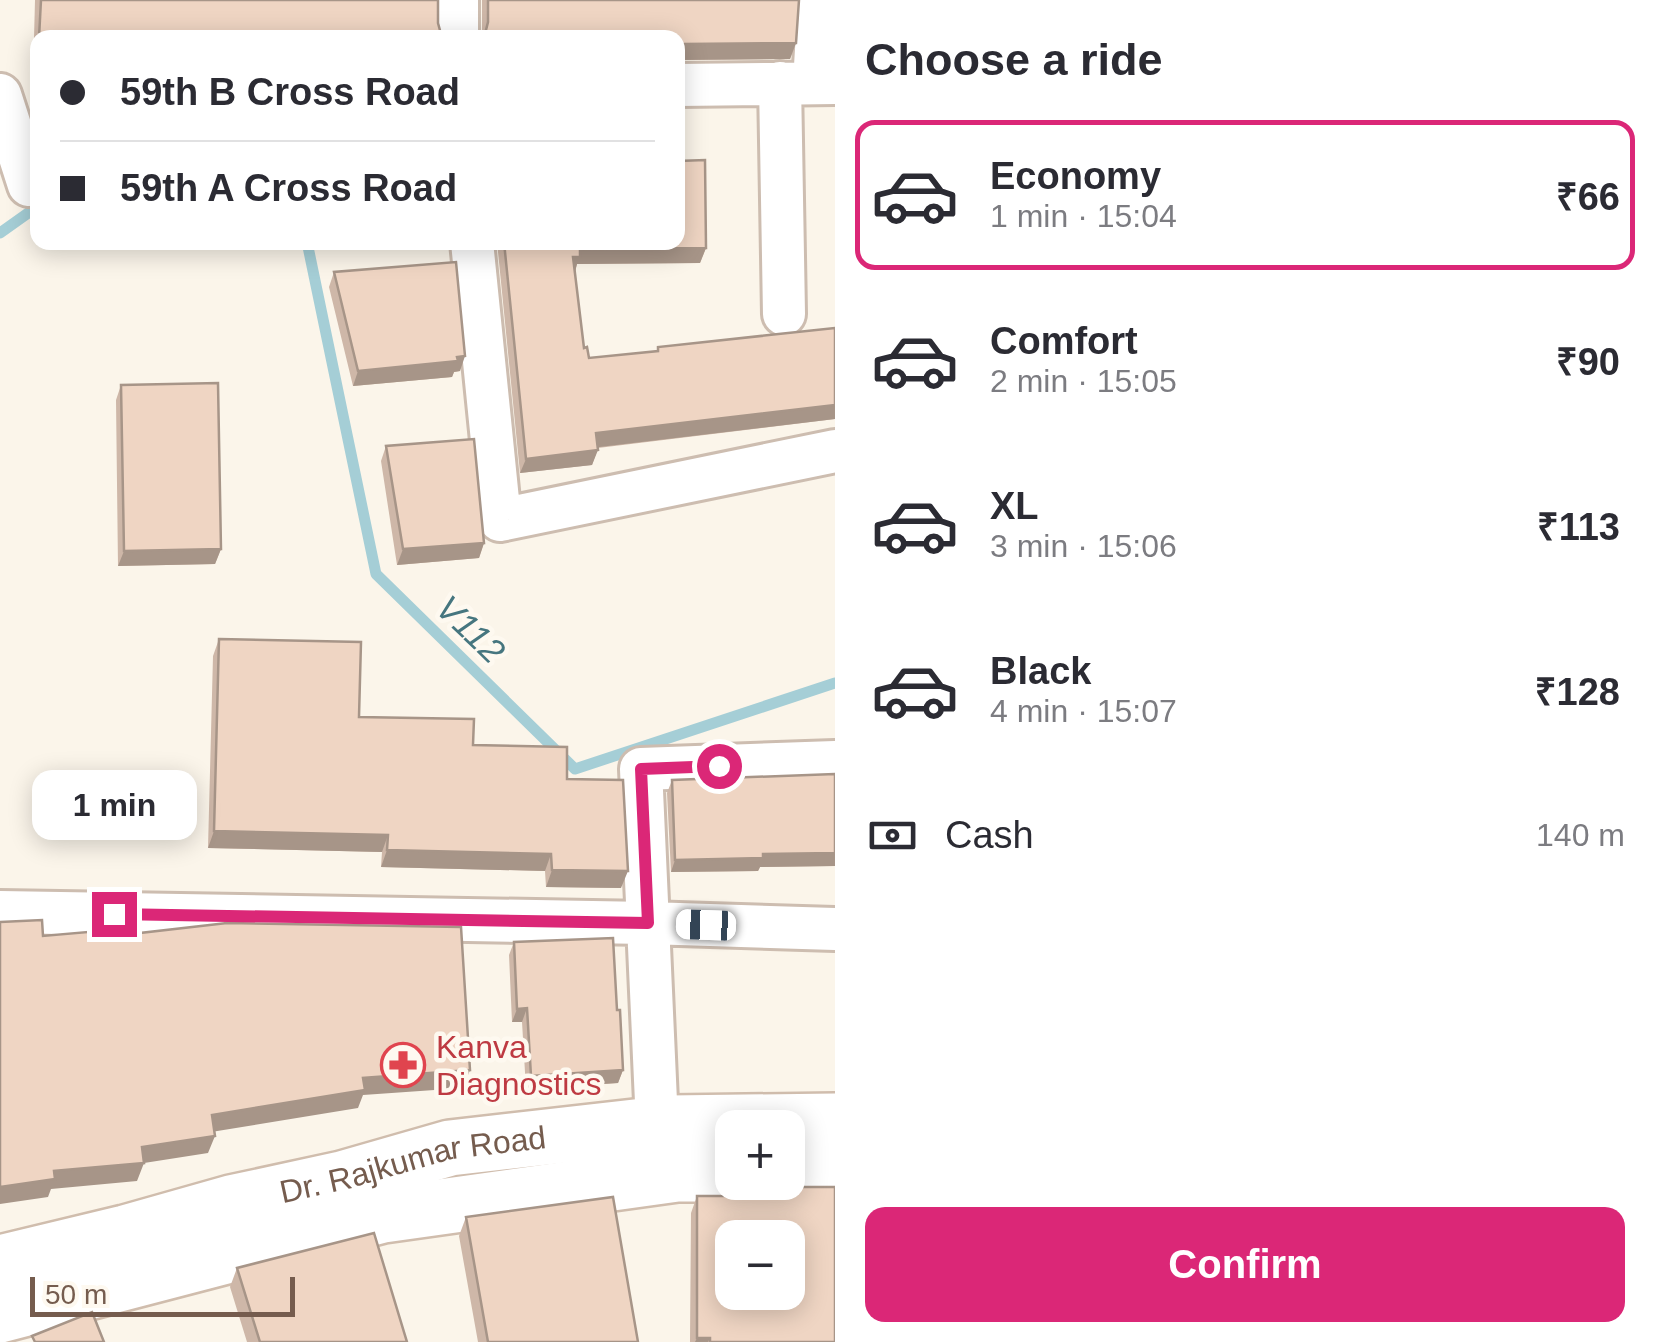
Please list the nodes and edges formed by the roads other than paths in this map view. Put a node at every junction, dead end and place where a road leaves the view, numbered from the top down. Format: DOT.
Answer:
graph roads {
  1 [pos="457,0"];
  2 [pos="819,0"];
  3 [pos="457,30"];
  4 [pos="810,83"];
  5 [pos="685,85"];
  6 [pos="0,95"];
  7 [pos="29,185"];
  8 [pos="473,250"];
  9 [pos="784,314"];
  10 [pos="835,450"];
  11 [pos="835,762"];
  12 [pos="0,912"];
  13 [pos="648,923"];
  14 [pos="835,929"];
  15 [pos="835,1121"];
  16 [pos="657,1124"];
  17 [pos="805,1173"];
  18 [pos="835,1173"];
  19 [pos="715,1174"];
  20 [pos="0,1262"];
  21 [pos="0,1315"];
  1 -- 3 [label="street"];
  2 -- 4 [label="street"];
  4 -- 5 [label="street"];
  4 -- 9 [label="street"];
  6 -- 7 [label="street"];
  8 -- 10 [label="street"];
  11 -- 13 [label="street"];
  12 -- 13 [label="street"];
  13 -- 14 [label="street"];
  13 -- 16 [label="street"];
  15 -- 16 [label="main road, Dr. Rajkumar Road"];
  16 -- 20 [label="main road, Dr. Rajkumar Road"];
  17 -- 18 [label="main road"];
  19 -- 21 [label="main road, Dr. Rajkumar Road"];
}
